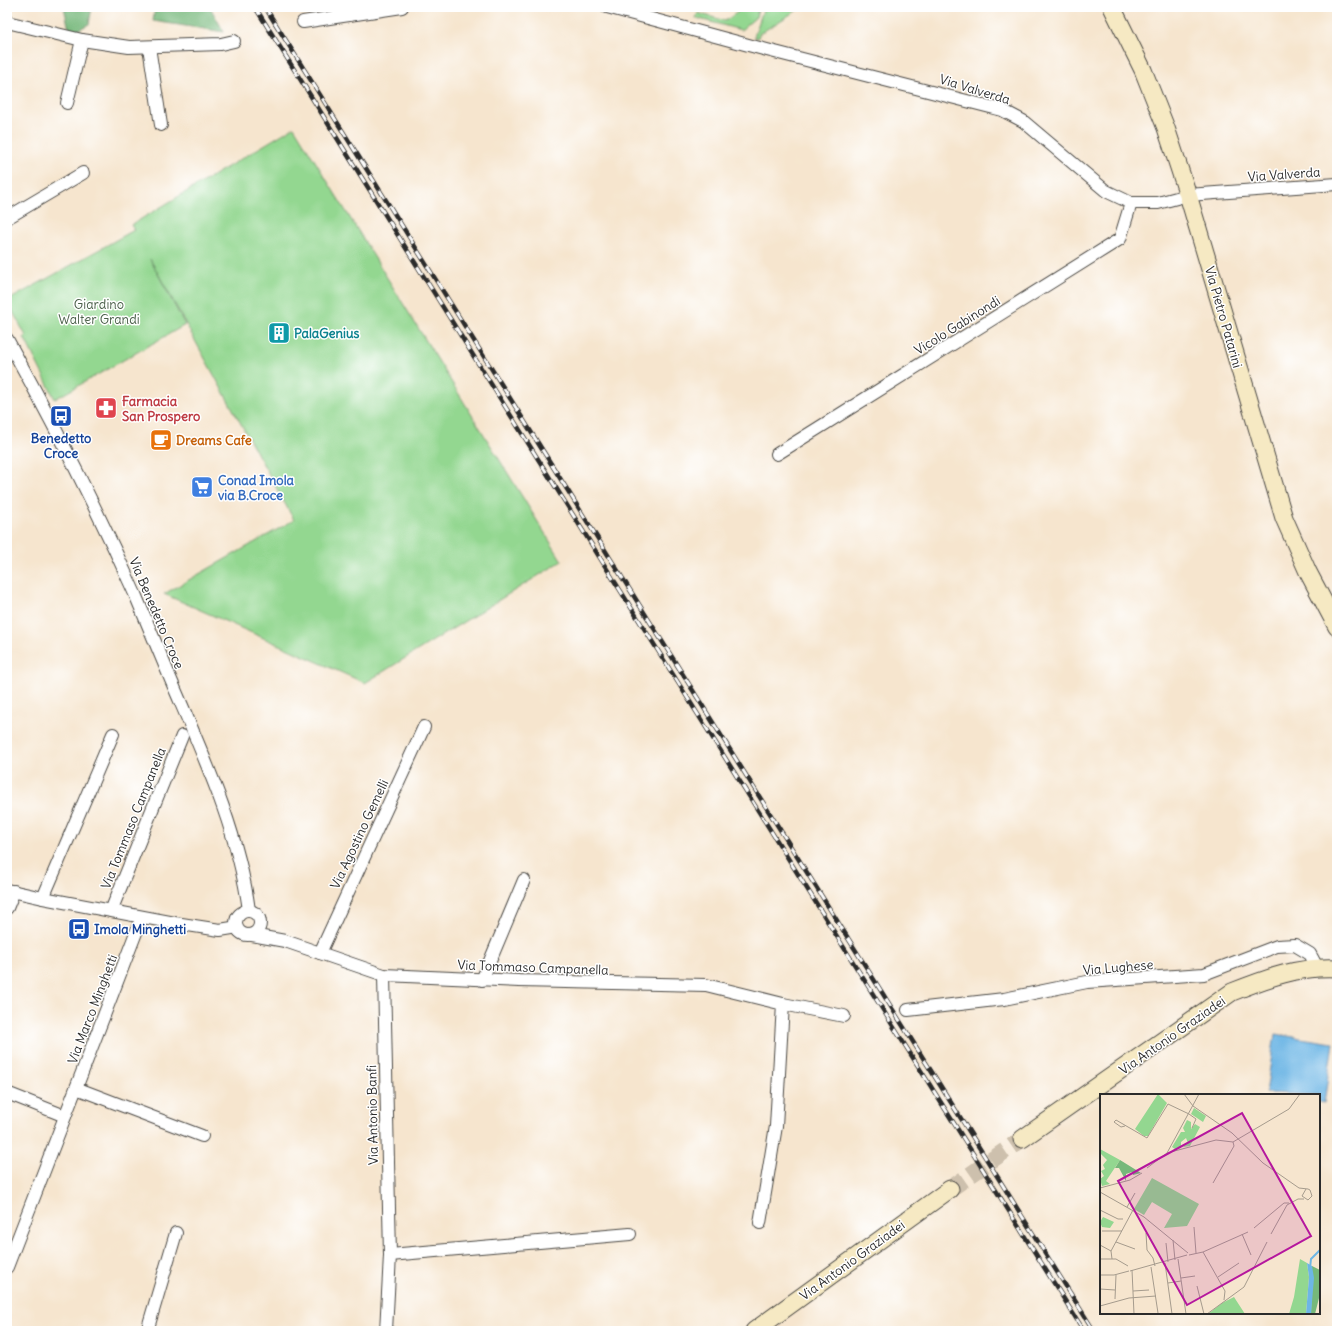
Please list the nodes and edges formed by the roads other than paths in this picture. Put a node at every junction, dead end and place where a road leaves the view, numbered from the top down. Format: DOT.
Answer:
graph roads {
  1 [pos="402,7"];
  2 [pos="607,7"];
  3 [pos="1112,7"];
  4 [pos="7,22"];
  5 [pos="303,22"];
  6 [pos="82,40"];
  7 [pos="234,41"];
  8 [pos="149,47"];
  9 [pos="67,103"];
  10 [pos="160,125"];
  11 [pos="83,173"];
  12 [pos="1337,184"];
  13 [pos="1188,195"];
  14 [pos="1131,203"];
  15 [pos="7,218"];
  16 [pos="7,339"];
  17 [pos="777,454"];
  18 [pos="1337,627"];
  19 [pos="424,727"];
  20 [pos="113,734"];
  21 [pos="182,736"];
  22 [pos="524,880"];
  23 [pos="10,891"];
  24 [pos="43,898"];
  25 [pos="7,908"];
  26 [pos="249,910"];
  27 [pos="111,911"];
  28 [pos="142,917"];
  29 [pos="261,923"];
  30 [pos="236,925"];
  31 [pos="252,935"];
  32 [pos="285,941"];
  33 [pos="320,953"];
  34 [pos="1317,967"];
  35 [pos="1337,968"];
  36 [pos="384,975"];
  37 [pos="482,980"];
  38 [pos="783,1004"];
  39 [pos="908,1010"];
  40 [pos="844,1016"];
  41 [pos="76,1088"];
  42 [pos="7,1093"];
  43 [pos="65,1116"];
  44 [pos="202,1136"];
  45 [pos="1022,1140"];
  46 [pos="950,1190"];
  47 [pos="760,1223"];
  48 [pos="176,1233"];
  49 [pos="630,1234"];
  50 [pos="390,1255"];
  51 [pos="7,1267"];
  52 [pos="147,1331"];
  53 [pos="386,1331"];
  54 [pos="754,1331"];
  1 -- 5 [label="street"];
  2 -- 14 [label="street, Via Valverda"];
  3 -- 13 [label="main road, Via Pietro Patarini"];
  4 -- 6 [label="street"];
  6 -- 8 [label="street"];
  6 -- 9 [label="street"];
  7 -- 8 [label="street"];
  8 -- 10 [label="street"];
  11 -- 15 [label="street"];
  12 -- 13 [label="street, Via Valverda"];
  13 -- 14 [label="street, Via Valverda"];
  13 -- 18 [label="main road, Via Pietro Patarini"];
  14 -- 17 [label="street, Vicolo Gabinondi"];
  16 -- 26 [label="street, Via Benedetto Croce"];
  19 -- 33 [label="street, Via Agostino Gemelli"];
  20 -- 24 [label="street"];
  21 -- 27 [label="street, Via Tommaso Campanella"];
  22 -- 37 [label="street"];
  23 -- 24 [label="street"];
  23 -- 25 [label="street"];
  24 -- 27 [label="street"];
  26 -- 29 [label="street, Via Tommaso Campanella"];
  26 -- 30 [label="street"];
  27 -- 28 [label="street"];
  28 -- 30 [label="street"];
  28 -- 41 [label="street, Via Marco Minghetti"];
  29 -- 31 [label="street"];
  29 -- 32 [label="street, Via Tommaso Campanella"];
  30 -- 31 [label="street, Via Tommaso Campanella"];
  31 -- 32 [label="street, Via Tommaso Campanella"];
  32 -- 33 [label="street, Via Tommaso Campanella"];
  33 -- 36 [label="street, Via Tommaso Campanella"];
  34 -- 35 [label="main road, Via Antonio Graziadei"];
  34 -- 39 [label="street, Via Lughese"];
  34 -- 45 [label="main road, Via Antonio Graziadei"];
  36 -- 37 [label="street, Via Tommaso Campanella"];
  36 -- 50 [label="street, Via Antonio Banfi"];
  37 -- 38 [label="street, Via Tommaso Campanella"];
  38 -- 40 [label="street, Via Tommaso Campanella"];
  38 -- 47 [label="street"];
  41 -- 43 [label="street, Via Marco Minghetti"];
  41 -- 44 [label="street"];
  42 -- 43 [label="street"];
  43 -- 51 [label="street, Via Marco Minghetti"];
  46 -- 54 [label="main road, Via Antonio Graziadei"];
  48 -- 52 [label="street"];
  49 -- 50 [label="street"];
  50 -- 53 [label="street, Via Antonio Banfi"];
}
